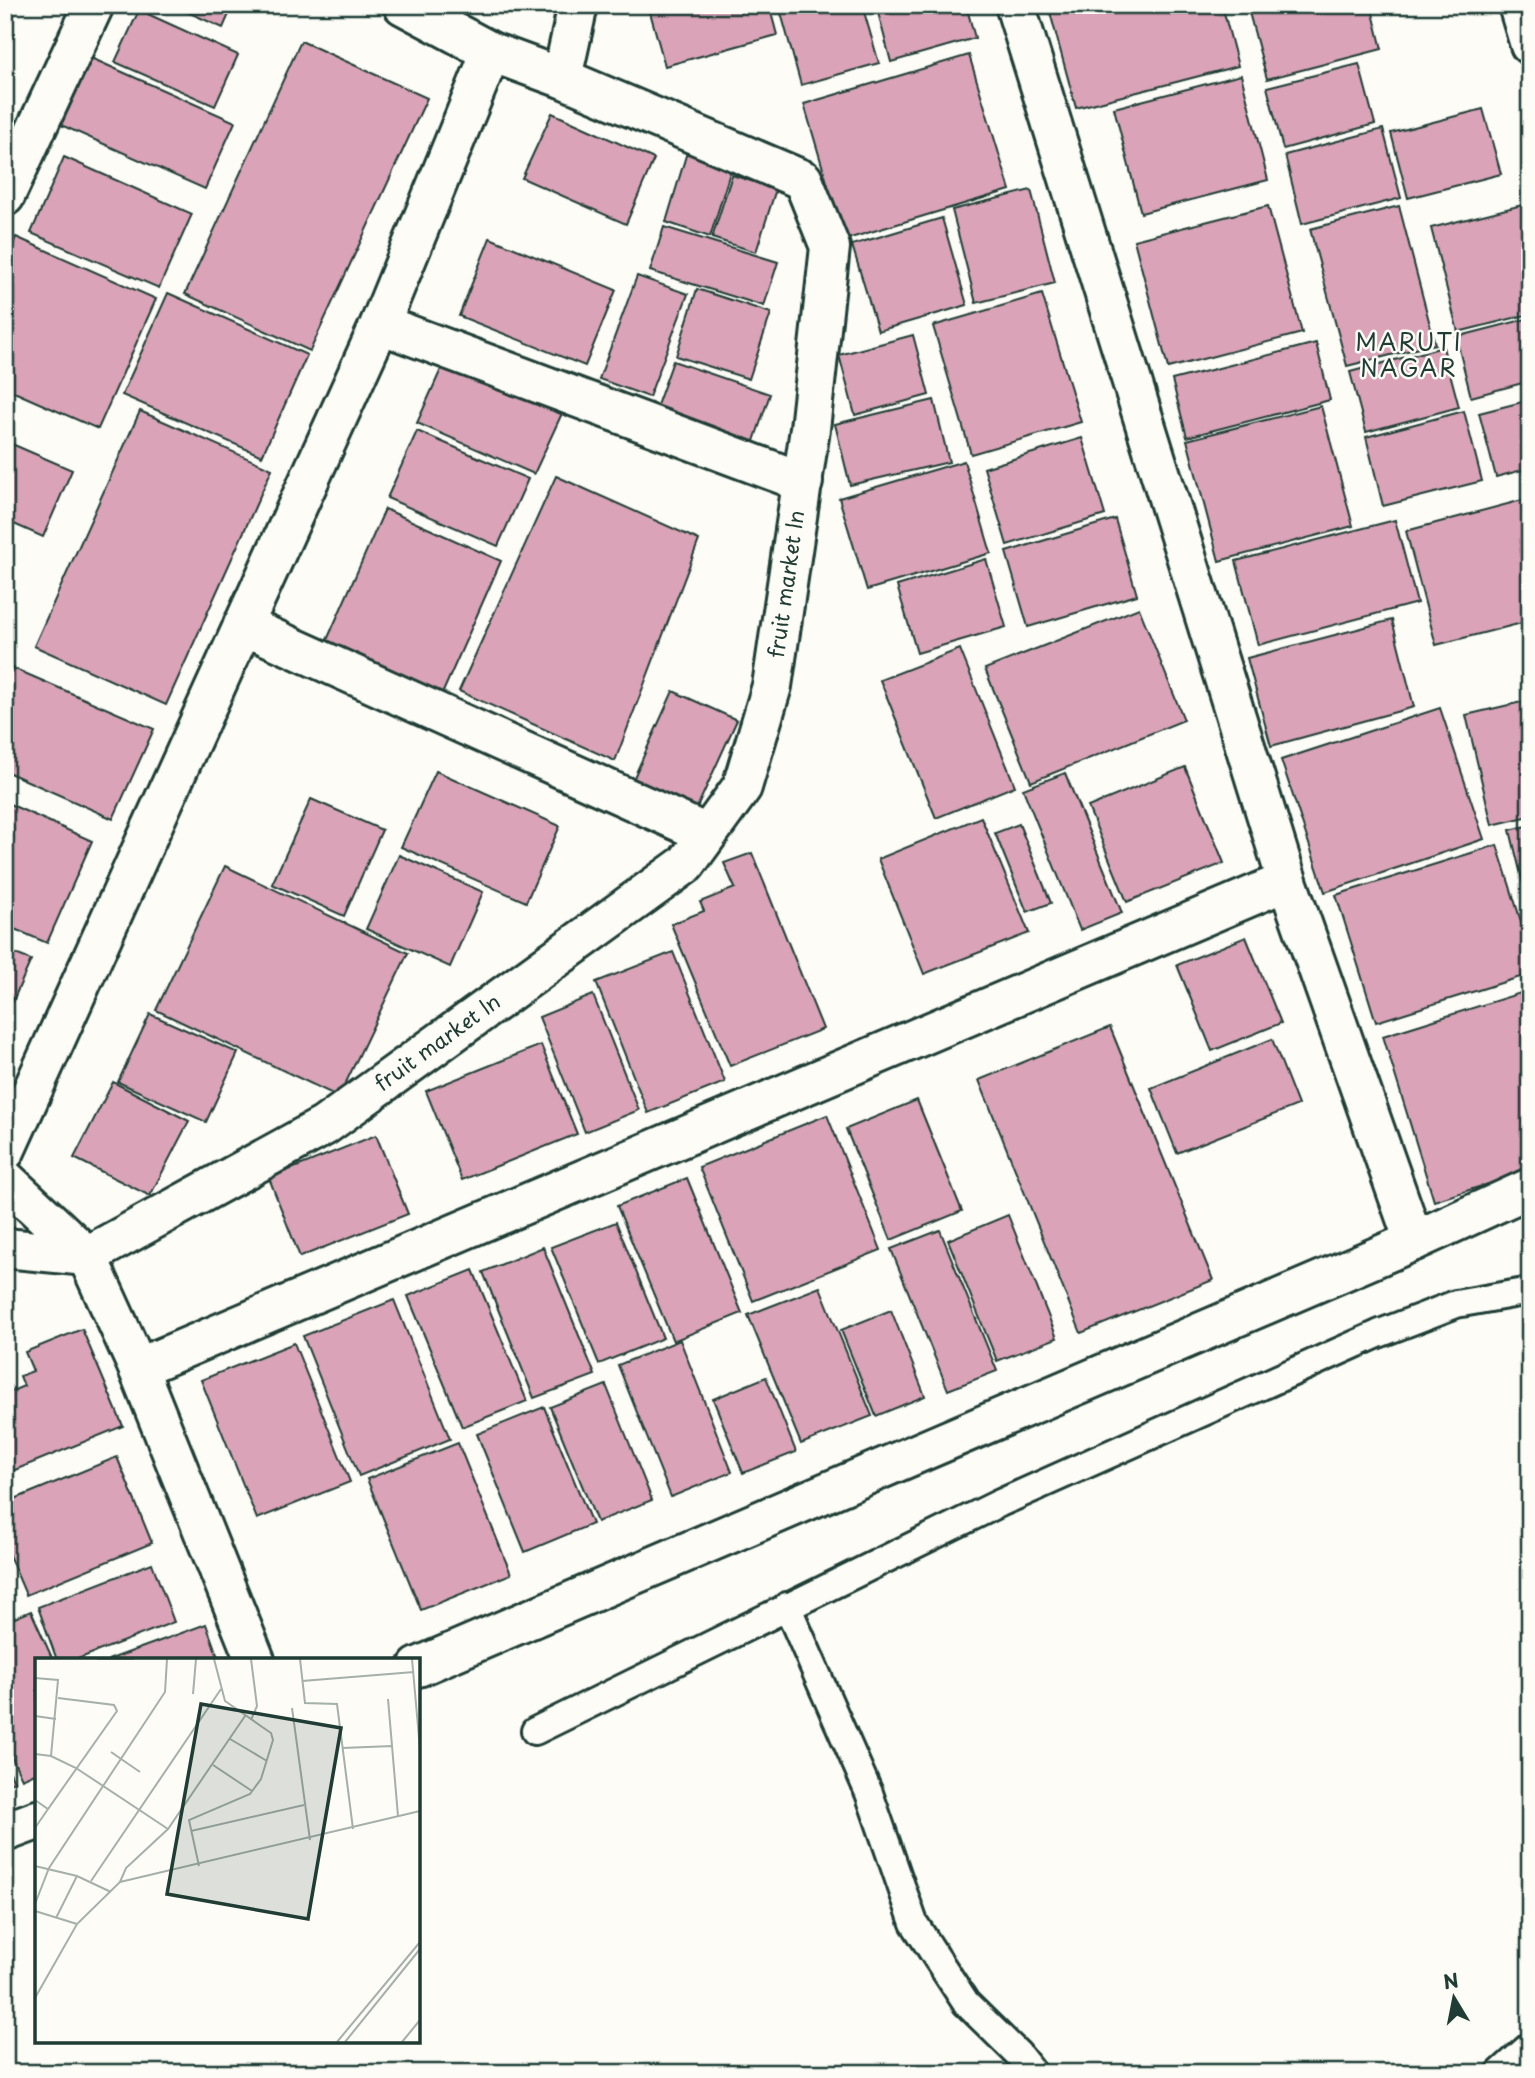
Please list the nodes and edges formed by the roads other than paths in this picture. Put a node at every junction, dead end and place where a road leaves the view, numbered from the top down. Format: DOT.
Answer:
graph roads {
  1 [pos="94,5"];
  2 [pos="403,5"];
  3 [pos="578,5"];
  4 [pos="1015,5"];
  5 [pos="1518,5"];
  6 [pos="1530,45"];
  7 [pos="491,52"];
  8 [pos="562,78"];
  9 [pos="5,196"];
  10 [pos="380,324"];
  11 [pos="803,482"];
  12 [pos="243,625"];
  13 [pos="707,834"];
  14 [pos="1287,881"];
  15 [pos="5,1151"];
  16 [pos="5,1179"];
  17 [pos="1530,1188"];
  18 [pos="1415,1241"];
  19 [pos="5,1248"];
  20 [pos="88,1256"];
  21 [pos="1530,1291"];
  22 [pos="138,1368"];
  23 [pos="787,1606"];
  24 [pos="254,1658"];
  25 [pos="420,1666"];
  26 [pos="535,1731"];
  27 [pos="35,1821"];
  28 [pos="5,1832"];
  29 [pos="1530,2046"];
  30 [pos="1033,2073"];
  31 [pos="1500,2073"];
  1 -- 9 [label="street"];
  2 -- 7 [label="street, fruit market ln"];
  3 -- 8 [label="street"];
  4 -- 14 [label="street"];
  5 -- 6 [label="street"];
  7 -- 8 [label="street, fruit market ln"];
  7 -- 10 [label="street"];
  8 -- 11 [label="street, fruit market ln"];
  10 -- 11 [label="street"];
  10 -- 12 [label="street"];
  11 -- 13 [label="street, fruit market ln"];
  12 -- 13 [label="street"];
  12 -- 15 [label="street"];
  13 -- 20 [label="street, fruit market ln"];
  14 -- 18 [label="street"];
  14 -- 22 [label="street"];
  16 -- 20 [label="street"];
  17 -- 18 [label="street"];
  18 -- 25 [label="street"];
  19 -- 20 [label="street"];
  20 -- 22 [label="street"];
  21 -- 23 [label="lane"];
  22 -- 24 [label="street"];
  23 -- 26 [label="lane"];
  23 -- 30 [label="lane"];
  27 -- 28 [label="street"];
  29 -- 31 [label="lane"];
}
